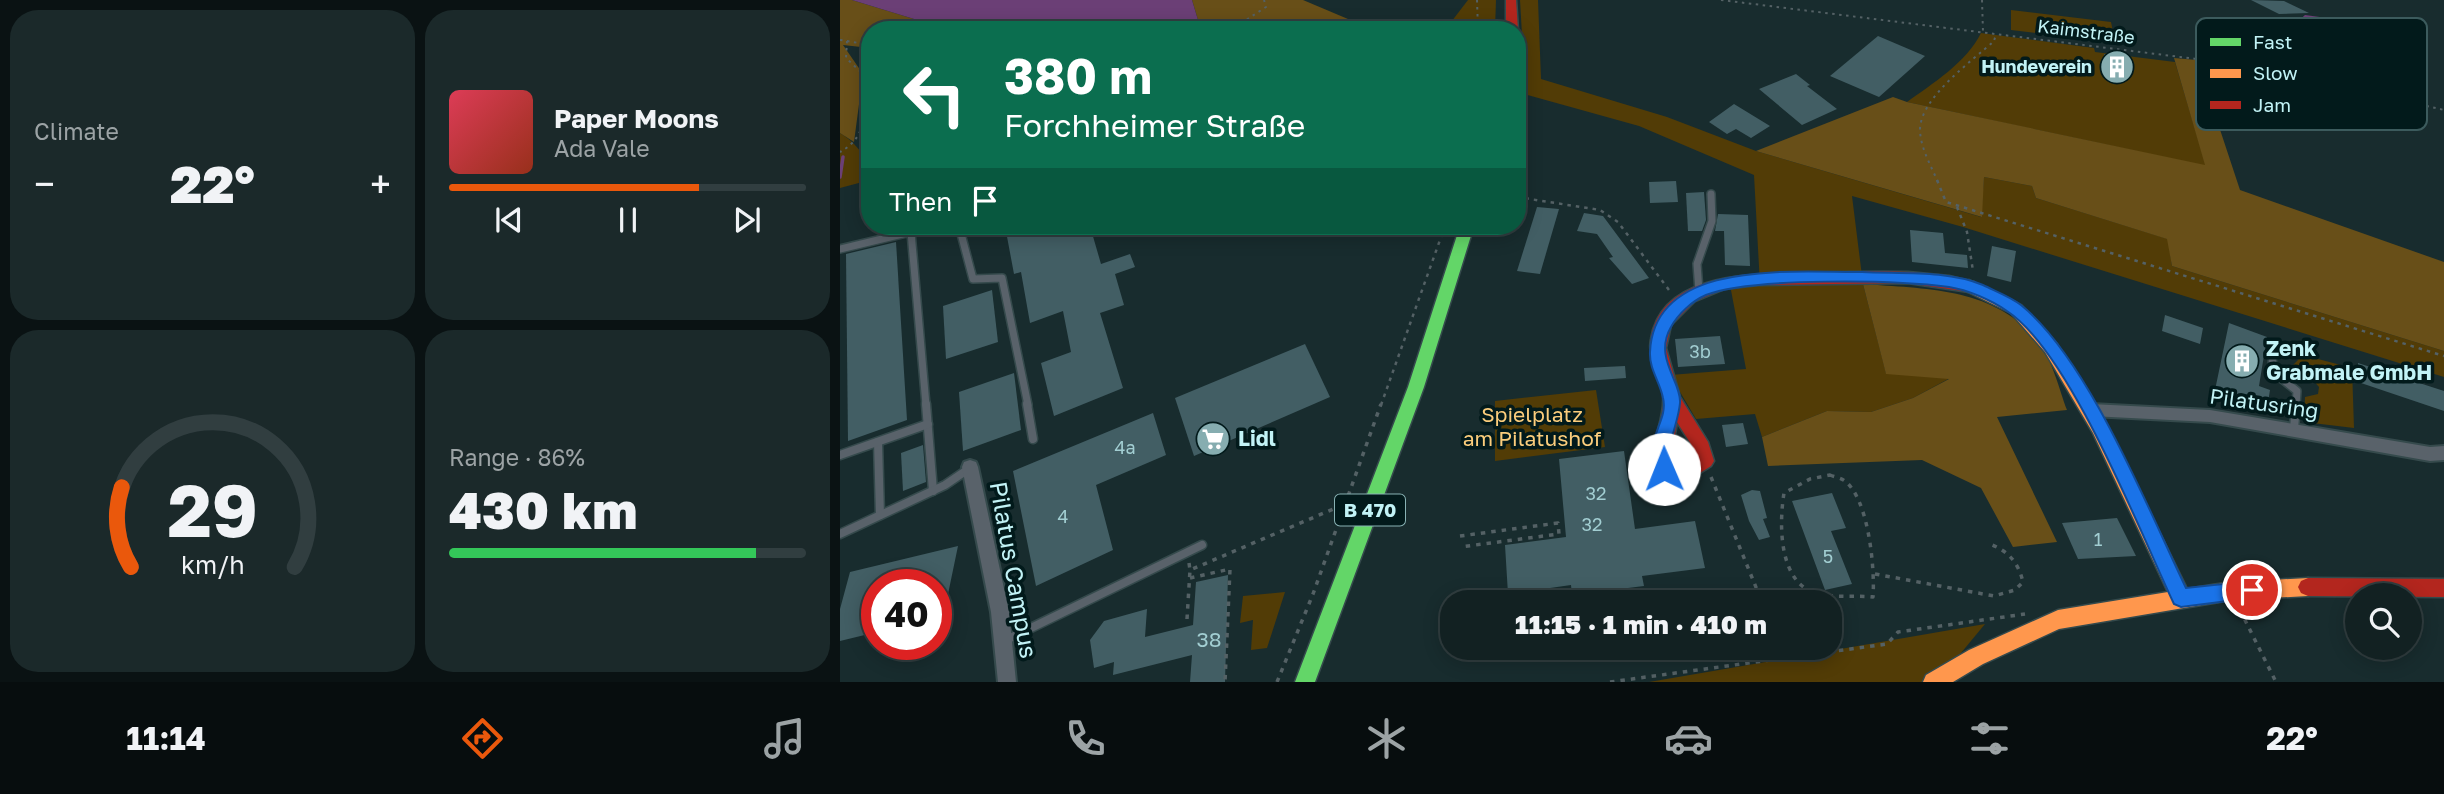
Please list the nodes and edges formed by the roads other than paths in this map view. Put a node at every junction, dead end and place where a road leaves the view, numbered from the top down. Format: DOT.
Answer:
graph roads {
  1 [pos="1511,0"];
  2 [pos="1512,21"];
  3 [pos="1712,194"];
  4 [pos="893,235"];
  5 [pos="913,235"];
  6 [pos="961,235"];
  7 [pos="1464,235"];
  8 [pos="840,249"];
  9 [pos="1699,291"];
  10 [pos="2273,344"];
  11 [pos="1672,400"];
  12 [pos="2091,410"];
  13 [pos="928,424"];
  14 [pos="2294,429"];
  15 [pos="1033,439"];
  16 [pos="878,442"];
  17 [pos="2437,454"];
  18 [pos="840,455"];
  19 [pos="970,467"];
  20 [pos="2444,467"];
  21 [pos="933,491"];
  22 [pos="880,515"];
  23 [pos="840,534"];
  24 [pos="1202,545"];
  25 [pos="2444,587"];
  26 [pos="2181,598"];
  27 [pos="1004,641"];
  28 [pos="1306,681"];
  29 [pos="1007,682"];
  30 [pos="1933,682"];
  1 -- 2 [label="street"];
  3 -- 9 [label="lane"];
  4 -- 8 [label="lane"];
  5 -- 13 [label="lane"];
  6 -- 15 [label="lane"];
  7 -- 28 [label="street, B 470"];
  9 -- 11 [label="street"];
  9 -- 12 [label="street"];
  10 -- 14 [label="lane"];
  11 -- 11 [label="street"];
  12 -- 14 [label="street, Pilatusring"];
  12 -- 26 [label="street"];
  13 -- 16 [label="lane"];
  13 -- 21 [label="lane"];
  14 -- 17 [label="street, Pilatusring"];
  16 -- 18 [label="lane"];
  16 -- 22 [label="lane"];
  17 -- 20 [label="street, Pilatusring"];
  19 -- 21 [label="lane"];
  19 -- 27 [label="street, Pilatus Campus"];
  21 -- 22 [label="lane"];
  22 -- 23 [label="lane"];
  24 -- 27 [label="lane"];
  25 -- 26 [label="street"];
  26 -- 30 [label="street"];
  27 -- 29 [label="street, Pilatus Campus"];
}
